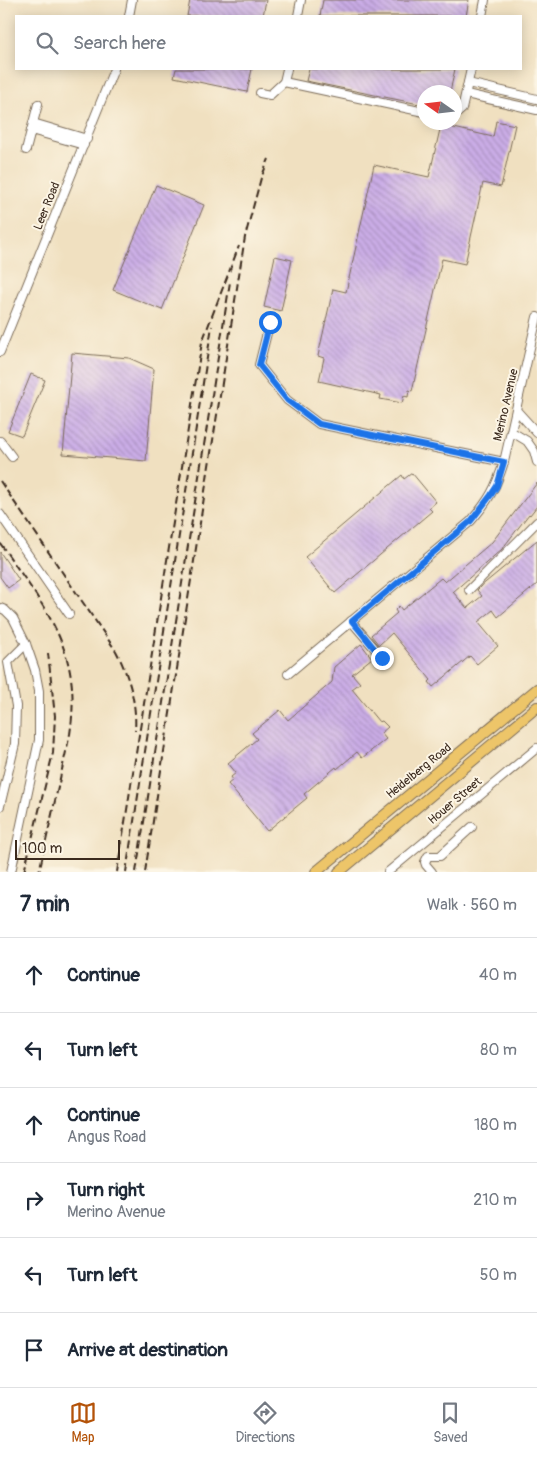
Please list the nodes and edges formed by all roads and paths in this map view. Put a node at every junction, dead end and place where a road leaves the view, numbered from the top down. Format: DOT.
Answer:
graph roads {
  1 [pos="132,0"];
  2 [pos="301,0"];
  3 [pos="486,0"];
  4 [pos="129,15"];
  5 [pos="298,15"];
  6 [pos="482,15"];
  7 [pos="114,70"];
  8 [pos="286,70"];
  9 [pos="471,70"];
  10 [pos="284,82"];
  11 [pos="468,83"];
  12 [pos="260,93"];
  13 [pos="466,94"];
  14 [pos="537,99"];
  15 [pos="38,104"];
  16 [pos="462,109"];
  17 [pos="417,110"];
  18 [pos="537,110"];
  19 [pos="32,127"];
  20 [pos="86,142"];
  21 [pos="26,150"];
  22 [pos="537,317"];
  23 [pos="270,322"];
  24 [pos="0,352"];
  25 [pos="517,411"];
  26 [pos="512,432"];
  27 [pos="537,433"];
  28 [pos="0,441"];
  29 [pos="535,452"];
  30 [pos="12,457"];
  31 [pos="504,462"];
  32 [pos="537,462"];
  33 [pos="0,514"];
  34 [pos="537,522"];
  35 [pos="469,590"];
  36 [pos="0,608"];
  37 [pos="69,614"];
  38 [pos="352,621"];
  39 [pos="26,644"];
  40 [pos="382,658"];
  41 [pos="4,663"];
  42 [pos="288,674"];
  43 [pos="537,689"];
  44 [pos="537,707"];
  45 [pos="537,748"];
  46 [pos="0,806"];
  47 [pos="472,827"];
  48 [pos="11,872"];
  49 [pos="316,872"];
  50 [pos="339,872"];
  51 [pos="388,872"];
  52 [pos="432,872"];
  1 -- 4 [label="street"];
  2 -- 5 [label="street"];
  3 -- 6 [label="street"];
  7 -- 20 [label="street, Leer Road"];
  8 -- 10 [label="street"];
  9 -- 11 [label="street"];
  10 -- 12 [label="street"];
  10 -- 17 [label="street"];
  11 -- 13 [label="street"];
  11 -- 14 [label="street"];
  13 -- 16 [label="street"];
  13 -- 18 [label="street"];
  15 -- 19 [label="street"];
  19 -- 20 [label="street"];
  19 -- 21 [label="street"];
  20 -- 24 [label="street, Leer Road"];
  22 -- 25 [label="street, Merino Avenue"];
  23 -- 31 [label="street"];
  25 -- 26 [label="street, Merino Avenue"];
  25 -- 27 [label="street"];
  26 -- 29 [label="street"];
  26 -- 31 [label="street, Merino Avenue"];
  28 -- 30 [label="street"];
  29 -- 32 [label="street"];
  31 -- 38 [label="street, Merino Avenue"];
  33 -- 37 [label="street"];
  34 -- 35 [label="street"];
  36 -- 39 [label="street"];
  38 -- 40 [label="street"];
  38 -- 42 [label="street, Merino Avenue"];
  39 -- 41 [label="street"];
  39 -- 48 [label="street"];
  41 -- 46 [label="street"];
  43 -- 49 [label="main road, Heidelberg Road"];
  44 -- 50 [label="main road"];
  45 -- 51 [label="street, Houer Street"];
  47 -- 52 [label="street"];
}
